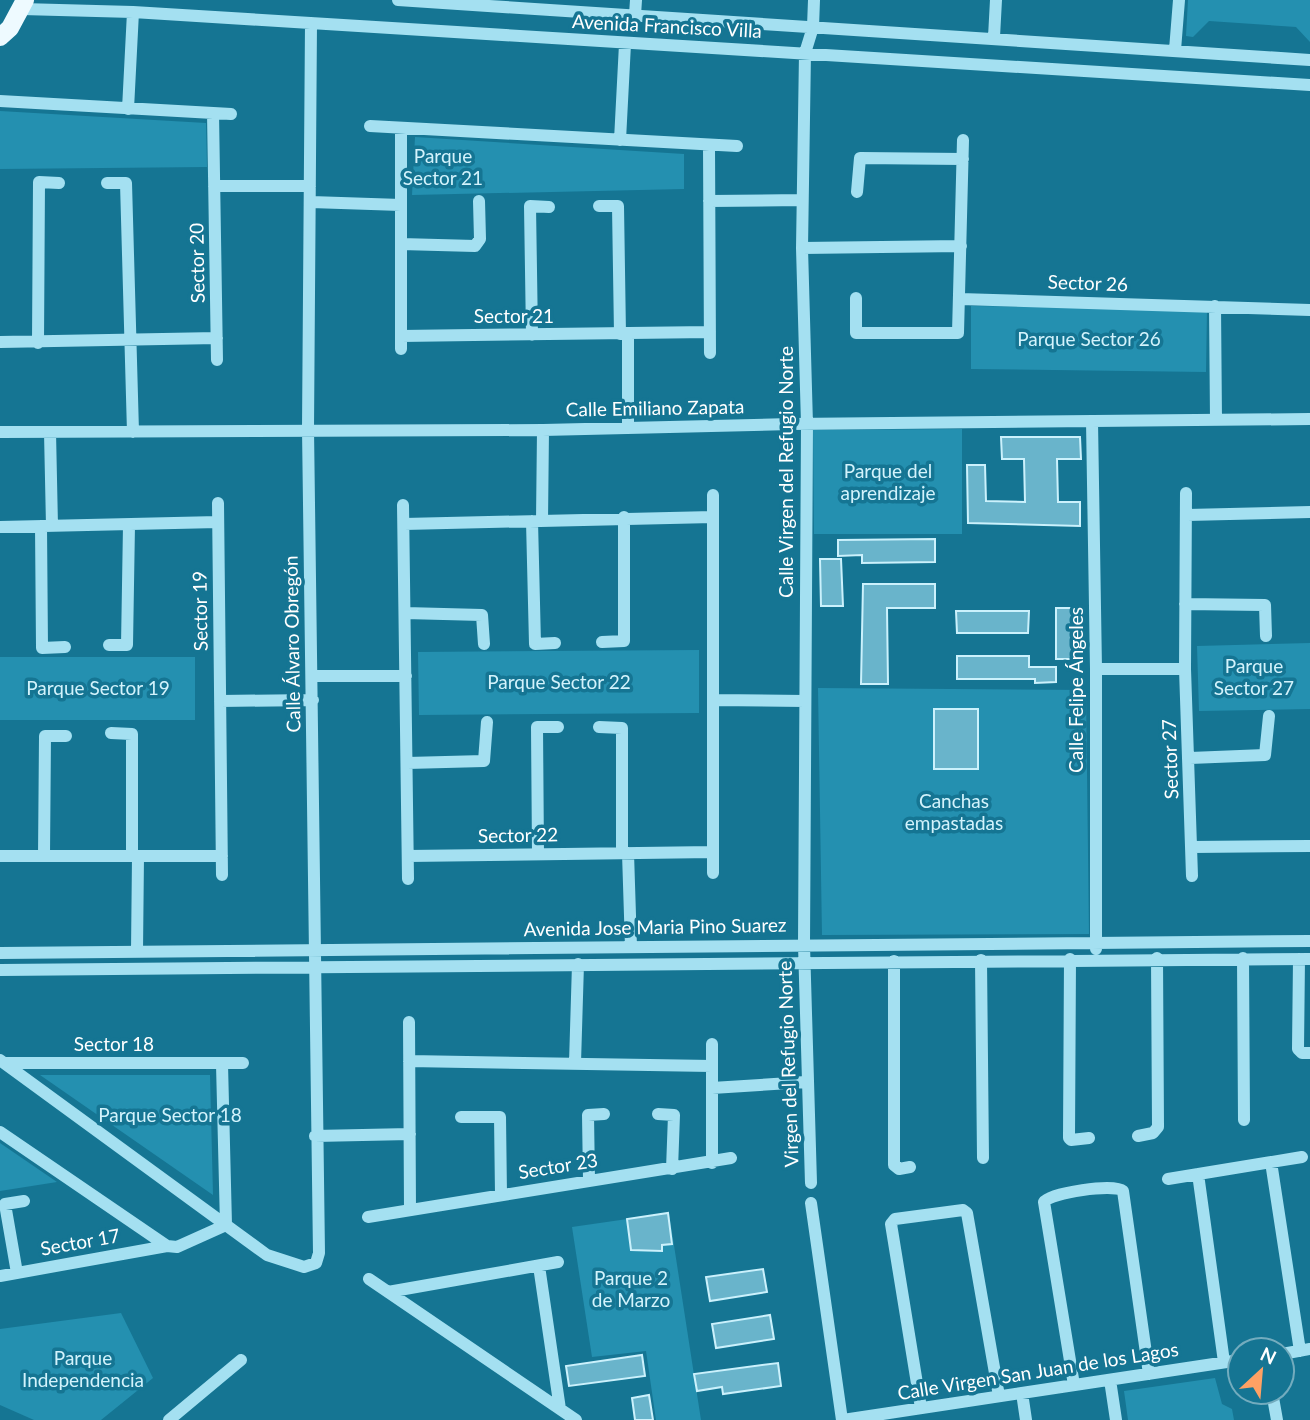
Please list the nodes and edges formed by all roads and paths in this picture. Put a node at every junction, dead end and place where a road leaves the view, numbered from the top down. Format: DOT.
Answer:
graph roads {
  1 [pos="398,0"];
  2 [pos="636,0"];
  3 [pos="814,0"];
  4 [pos="996,0"];
  5 [pos="1179,0"];
  6 [pos="23,4"];
  7 [pos="133,12"];
  8 [pos="635,15"];
  9 [pos="311,23"];
  10 [pos="813,27"];
  11 [pos="0,37"];
  12 [pos="994,37"];
  13 [pos="625,44"];
  14 [pos="1175,50"];
  15 [pos="805,53"];
  16 [pos="1310,60"];
  17 [pos="1310,85"];
  18 [pos="0,101"];
  19 [pos="128,109"];
  20 [pos="214,113"];
  21 [pos="231,114"];
  22 [pos="370,126"];
  23 [pos="401,128"];
  24 [pos="620,140"];
  25 [pos="963,140"];
  26 [pos="709,146"];
  27 [pos="737,146"];
  28 [pos="962,159"];
  29 [pos="59,183"];
  30 [pos="107,183"];
  31 [pos="214,186"];
  32 [pos="310,186"];
  33 [pos="857,192"];
  34 [pos="802,200"];
  35 [pos="479,201"];
  36 [pos="709,201"];
  37 [pos="311,202"];
  38 [pos="401,205"];
  39 [pos="599,206"];
  40 [pos="549,207"];
  41 [pos="401,244"];
  42 [pos="961,246"];
  43 [pos="802,248"];
  44 [pos="856,298"];
  45 [pos="960,299"];
  46 [pos="1215,306"];
  47 [pos="1310,310"];
  48 [pos="709,332"];
  49 [pos="624,334"];
  50 [pos="401,335"];
  51 [pos="532,335"];
  52 [pos="217,338"];
  53 [pos="129,340"];
  54 [pos="0,342"];
  55 [pos="38,343"];
  56 [pos="401,349"];
  57 [pos="710,353"];
  58 [pos="217,360"];
  59 [pos="1310,419"];
  60 [pos="1216,420"];
  61 [pos="1091,421"];
  62 [pos="807,424"];
  63 [pos="628,428"];
  64 [pos="308,429"];
  65 [pos="543,430"];
  66 [pos="0,432"];
  67 [pos="50,432"];
  68 [pos="133,432"];
  69 [pos="1186,493"];
  70 [pos="713,495"];
  71 [pos="218,503"];
  72 [pos="403,505"];
  73 [pos="1310,512"];
  74 [pos="1187,515"];
  75 [pos="624,517"];
  76 [pos="713,517"];
  77 [pos="537,521"];
  78 [pos="218,522"];
  79 [pos="404,524"];
  80 [pos="129,525"];
  81 [pos="47,526"];
  82 [pos="0,527"];
  83 [pos="1185,604"];
  84 [pos="405,613"];
  85 [pos="1266,636"];
  86 [pos="602,642"];
  87 [pos="555,643"];
  88 [pos="484,644"];
  89 [pos="110,645"];
  90 [pos="65,647"];
  91 [pos="1096,669"];
  92 [pos="1185,669"];
  93 [pos="313,676"];
  94 [pos="406,676"];
  95 [pos="313,700"];
  96 [pos="713,700"];
  97 [pos="220,701"];
  98 [pos="805,701"];
  99 [pos="1269,716"];
  100 [pos="487,722"];
  101 [pos="558,727"];
  102 [pos="599,727"];
  103 [pos="111,733"];
  104 [pos="66,736"];
  105 [pos="1190,758"];
  106 [pos="407,763"];
  107 [pos="1310,846"];
  108 [pos="1192,847"];
  109 [pos="713,852"];
  110 [pos="625,853"];
  111 [pos="538,854"];
  112 [pos="0,856"];
  113 [pos="44,856"];
  114 [pos="135,856"];
  115 [pos="222,856"];
  116 [pos="408,856"];
  117 [pos="713,873"];
  118 [pos="222,875"];
  119 [pos="1192,876"];
  120 [pos="408,879"];
  121 [pos="1310,941"];
  122 [pos="1096,943"];
  123 [pos="804,945"];
  124 [pos="631,947"];
  125 [pos="315,950"];
  126 [pos="137,951"];
  127 [pos="0,953"];
  128 [pos="1157,958"];
  129 [pos="1243,958"];
  130 [pos="1070,959"];
  131 [pos="1097,959"];
  132 [pos="1305,959"];
  133 [pos="981,960"];
  134 [pos="894,961"];
  135 [pos="804,962"];
  136 [pos="578,964"];
  137 [pos="315,967"];
  138 [pos="0,970"];
  139 [pos="409,1022"];
  140 [pos="712,1044"];
  141 [pos="1310,1053"];
  142 [pos="3,1061"];
  143 [pos="409,1062"];
  144 [pos="222,1063"];
  145 [pos="243,1063"];
  146 [pos="575,1063"];
  147 [pos="712,1066"];
  148 [pos="806,1082"];
  149 [pos="712,1088"];
  150 [pos="604,1114"];
  151 [pos="658,1114"];
  152 [pos="461,1117"];
  153 [pos="1244,1120"];
  154 [pos="0,1132"];
  155 [pos="410,1134"];
  156 [pos="315,1136"];
  157 [pos="1138,1136"];
  158 [pos="1089,1138"];
  159 [pos="1302,1157"];
  160 [pos="731,1158"];
  161 [pos="983,1158"];
  162 [pos="1271,1162"];
  163 [pos="712,1163"];
  164 [pos="911,1167"];
  165 [pos="672,1169"];
  166 [pos="1198,1174"];
  167 [pos="1168,1179"];
  168 [pos="589,1180"];
  169 [pos="811,1183"];
  170 [pos="501,1195"];
  171 [pos="24,1201"];
  172 [pos="811,1203"];
  173 [pos="410,1210"];
  174 [pos="368,1217"];
  175 [pos="226,1225"];
  176 [pos="167,1246"];
  177 [pos="558,1262"];
  178 [pos="539,1266"];
  179 [pos="17,1273"];
  180 [pos="0,1276"];
  181 [pos="369,1279"];
  182 [pos="388,1292"];
  183 [pos="1305,1350"];
  184 [pos="241,1360"];
  185 [pos="1224,1362"];
  186 [pos="1149,1374"];
  187 [pos="1110,1380"];
  188 [pos="1074,1385"];
  189 [pos="1022,1393"];
  190 [pos="999,1396"];
  191 [pos="927,1407"];
  192 [pos="560,1409"];
  193 [pos="169,1420"];
  194 [pos="576,1420"];
  195 [pos="842,1420"];
  196 [pos="935,1420"];
  197 [pos="1026,1420"];
  198 [pos="1116,1420"];
  1 -- 8 [label="street, Avenida Francisco Villa"];
  2 -- 8 [label="street"];
  3 -- 10 [label="street, Calle Virgen del Refugio Norte"];
  4 -- 12 [label="street"];
  5 -- 14 [label="street"];
  6 -- 7 [label="street, Avenida Francisco Villa"];
  6 -- 11 [label="main road"];
  7 -- 9 [label="street, Avenida Francisco Villa"];
  7 -- 19 [label="street"];
  8 -- 10 [label="street, Avenida Francisco Villa"];
  9 -- 13 [label="street, Avenida Francisco Villa"];
  9 -- 32 [label="street, Calle Álvaro Obregón"];
  10 -- 12 [label="street, Avenida Francisco Villa"];
  10 -- 15 [label="street, Calle Virgen del Refugio Norte"];
  12 -- 14 [label="street, Avenida Francisco Villa"];
  13 -- 15 [label="street, Avenida Francisco Villa"];
  13 -- 24 [label="street"];
  14 -- 16 [label="street, Avenida Francisco Villa"];
  15 -- 17 [label="street, Avenida Francisco Villa"];
  15 -- 34 [label="street, Calle Virgen del Refugio Norte"];
  18 -- 19 [label="street"];
  19 -- 20 [label="street"];
  20 -- 21 [label="street"];
  20 -- 31 [label="street, Sector 20"];
  22 -- 23 [label="street"];
  23 -- 24 [label="street"];
  23 -- 38 [label="street"];
  24 -- 26 [label="street"];
  25 -- 28 [label="street"];
  26 -- 27 [label="street"];
  26 -- 36 [label="street"];
  28 -- 33 [label="street"];
  28 -- 42 [label="street"];
  29 -- 55 [label="street"];
  30 -- 53 [label="street"];
  31 -- 32 [label="street"];
  31 -- 52 [label="street, Sector 20"];
  32 -- 37 [label="street, Calle Álvaro Obregón"];
  34 -- 36 [label="street"];
  34 -- 43 [label="street, Calle Virgen del Refugio Norte"];
  35 -- 41 [label="street"];
  36 -- 48 [label="street"];
  37 -- 38 [label="street"];
  37 -- 64 [label="street, Calle Álvaro Obregón"];
  38 -- 41 [label="street"];
  39 -- 49 [label="street"];
  40 -- 51 [label="street"];
  41 -- 50 [label="street"];
  42 -- 43 [label="street"];
  42 -- 45 [label="street"];
  43 -- 62 [label="street, Calle Virgen del Refugio Norte"];
  44 -- 45 [label="street"];
  45 -- 46 [label="street, Sector 26"];
  46 -- 47 [label="street, Sector 26"];
  46 -- 60 [label="street"];
  48 -- 49 [label="street, Sector 21"];
  48 -- 57 [label="street"];
  49 -- 51 [label="street, Sector 21"];
  49 -- 63 [label="street"];
  50 -- 51 [label="street, Sector 21"];
  50 -- 56 [label="street"];
  52 -- 53 [label="street"];
  52 -- 58 [label="street, Sector 20"];
  53 -- 55 [label="street"];
  53 -- 68 [label="street"];
  54 -- 55 [label="street"];
  59 -- 60 [label="street, Calle Emiliano Zapata"];
  60 -- 61 [label="street, Calle Emiliano Zapata"];
  61 -- 62 [label="street, Calle Emiliano Zapata"];
  61 -- 91 [label="street, Calle Felipe Ángeles"];
  62 -- 63 [label="street, Calle Emiliano Zapata"];
  62 -- 98 [label="street, Calle Virgen del Refugio Norte"];
  63 -- 65 [label="street, Calle Emiliano Zapata"];
  64 -- 65 [label="street, Calle Emiliano Zapata"];
  64 -- 68 [label="street, Calle Emiliano Zapata"];
  64 -- 93 [label="street, Calle Álvaro Obregón"];
  65 -- 77 [label="street"];
  66 -- 67 [label="street, Calle Emiliano Zapata"];
  67 -- 68 [label="street, Calle Emiliano Zapata"];
  67 -- 81 [label="street"];
  69 -- 74 [label="street, Sector 27"];
  70 -- 76 [label="street"];
  71 -- 78 [label="street, Sector 19"];
  72 -- 79 [label="street"];
  73 -- 74 [label="street"];
  74 -- 83 [label="street, Sector 27"];
  75 -- 76 [label="street"];
  75 -- 77 [label="street"];
  75 -- 86 [label="street"];
  76 -- 96 [label="street"];
  77 -- 79 [label="street"];
  77 -- 87 [label="street"];
  78 -- 80 [label="street"];
  78 -- 97 [label="street, Sector 19"];
  79 -- 84 [label="street"];
  80 -- 81 [label="street"];
  80 -- 89 [label="street"];
  81 -- 82 [label="street"];
  81 -- 90 [label="street"];
  83 -- 85 [label="street"];
  83 -- 92 [label="street, Sector 27"];
  84 -- 88 [label="street"];
  84 -- 94 [label="street"];
  91 -- 92 [label="street"];
  91 -- 122 [label="street, Calle Felipe Ángeles"];
  92 -- 105 [label="street, Sector 27"];
  93 -- 94 [label="street"];
  93 -- 95 [label="street, Calle Álvaro Obregón"];
  94 -- 106 [label="street"];
  95 -- 97 [label="street"];
  95 -- 125 [label="street, Calle Álvaro Obregón"];
  96 -- 98 [label="street"];
  96 -- 109 [label="street"];
  97 -- 115 [label="street, Sector 19"];
  98 -- 123 [label="street, Calle Virgen del Refugio Norte"];
  99 -- 105 [label="street"];
  100 -- 106 [label="street"];
  101 -- 111 [label="street"];
  102 -- 110 [label="street"];
  103 -- 114 [label="street"];
  104 -- 113 [label="street"];
  105 -- 108 [label="street, Sector 27"];
  106 -- 116 [label="street"];
  107 -- 108 [label="street"];
  108 -- 119 [label="street, Sector 27"];
  109 -- 110 [label="street, Sector 22"];
  109 -- 117 [label="street"];
  110 -- 111 [label="street, Sector 22"];
  110 -- 124 [label="street"];
  111 -- 116 [label="street, Sector 22"];
  112 -- 113 [label="street"];
  113 -- 114 [label="street"];
  114 -- 115 [label="street"];
  114 -- 126 [label="street"];
  115 -- 118 [label="street, Sector 19"];
  116 -- 120 [label="street"];
  121 -- 122 [label="street, Avenida Jose Maria Pino Suarez"];
  122 -- 123 [label="street, Avenida Jose Maria Pino Suarez"];
  122 -- 131 [label="street, Calle Felipe Ángeles"];
  123 -- 124 [label="street, Avenida Jose Maria Pino Suarez"];
  123 -- 135 [label="street, Virgen del Refugio Norte"];
  124 -- 125 [label="street, Avenida Jose Maria Pino Suarez"];
  125 -- 126 [label="street, Avenida Jose Maria Pino Suarez"];
  125 -- 137 [label="street, Calle Álvaro Obregón"];
  126 -- 127 [label="street, Avenida Jose Maria Pino Suarez"];
  128 -- 129 [label="street, Avenida Jose Maria Pino Suarez"];
  128 -- 131 [label="street, Avenida Jose Maria Pino Suarez"];
  128 -- 157 [label="street"];
  129 -- 132 [label="street, Avenida Jose Maria Pino Suarez"];
  129 -- 153 [label="street"];
  130 -- 131 [label="street, Avenida Jose Maria Pino Suarez"];
  130 -- 133 [label="street, Avenida Jose Maria Pino Suarez"];
  130 -- 158 [label="street"];
  132 -- 141 [label="street"];
  133 -- 134 [label="street, Avenida Jose Maria Pino Suarez"];
  133 -- 161 [label="street"];
  134 -- 135 [label="street, Avenida Jose Maria Pino Suarez"];
  134 -- 164 [label="street"];
  135 -- 136 [label="street, Avenida Jose Maria Pino Suarez"];
  135 -- 148 [label="street, Virgen del Refugio Norte"];
  136 -- 137 [label="street, Avenida Jose Maria Pino Suarez"];
  136 -- 146 [label="street"];
  137 -- 138 [label="street, Avenida Jose Maria Pino Suarez"];
  137 -- 156 [label="street, Calle Álvaro Obregón"];
  139 -- 143 [label="street"];
  140 -- 147 [label="street"];
  142 -- 144 [label="street, Sector 18"];
  142 -- 175 [label="street"];
  143 -- 146 [label="street"];
  143 -- 155 [label="street"];
  144 -- 145 [label="street, Sector 18"];
  144 -- 175 [label="street"];
  146 -- 147 [label="street"];
  147 -- 149 [label="street"];
  148 -- 149 [label="street"];
  148 -- 169 [label="street, Virgen del Refugio Norte"];
  149 -- 163 [label="street"];
  150 -- 168 [label="street"];
  151 -- 165 [label="street"];
  152 -- 170 [label="street"];
  154 -- 176 [label="street"];
  155 -- 156 [label="street"];
  155 -- 173 [label="street"];
  156 -- 175 [label="street, Calle Álvaro Obregón"];
  159 -- 162 [label="street"];
  160 -- 163 [label="street, Sector 23"];
  162 -- 166 [label="street"];
  162 -- 183 [label="street"];
  163 -- 165 [label="street, Sector 23"];
  165 -- 168 [label="street, Sector 23"];
  166 -- 167 [label="street"];
  166 -- 185 [label="street"];
  168 -- 170 [label="street, Sector 23"];
  170 -- 173 [label="street, Sector 23"];
  171 -- 179 [label="street"];
  172 -- 195 [label="street"];
  173 -- 174 [label="street, Sector 23"];
  175 -- 176 [label="street, Sector 17"];
  176 -- 179 [label="street, Sector 17"];
  177 -- 178 [label="street"];
  178 -- 182 [label="street"];
  178 -- 192 [label="street"];
  179 -- 180 [label="street, Sector 17"];
  181 -- 182 [label="street"];
  182 -- 192 [label="street"];
  184 -- 193 [label="street"];
  185 -- 186 [label="street, Calle Virgen San Juan de los Lagos"];
  186 -- 187 [label="street, Calle Virgen San Juan de los Lagos"];
  186 -- 188 [label="street"];
  187 -- 188 [label="street, Calle Virgen San Juan de los Lagos"];
  187 -- 198 [label="street"];
  188 -- 189 [label="street, Calle Virgen San Juan de los Lagos"];
  189 -- 190 [label="street, Calle Virgen San Juan de los Lagos"];
  189 -- 197 [label="street"];
  190 -- 191 [label="street, Calle Virgen San Juan de los Lagos"];
  190 -- 191 [label="street"];
  191 -- 195 [label="street, Calle Virgen San Juan de los Lagos"];
  191 -- 196 [label="street"];
  192 -- 194 [label="street"];
}
